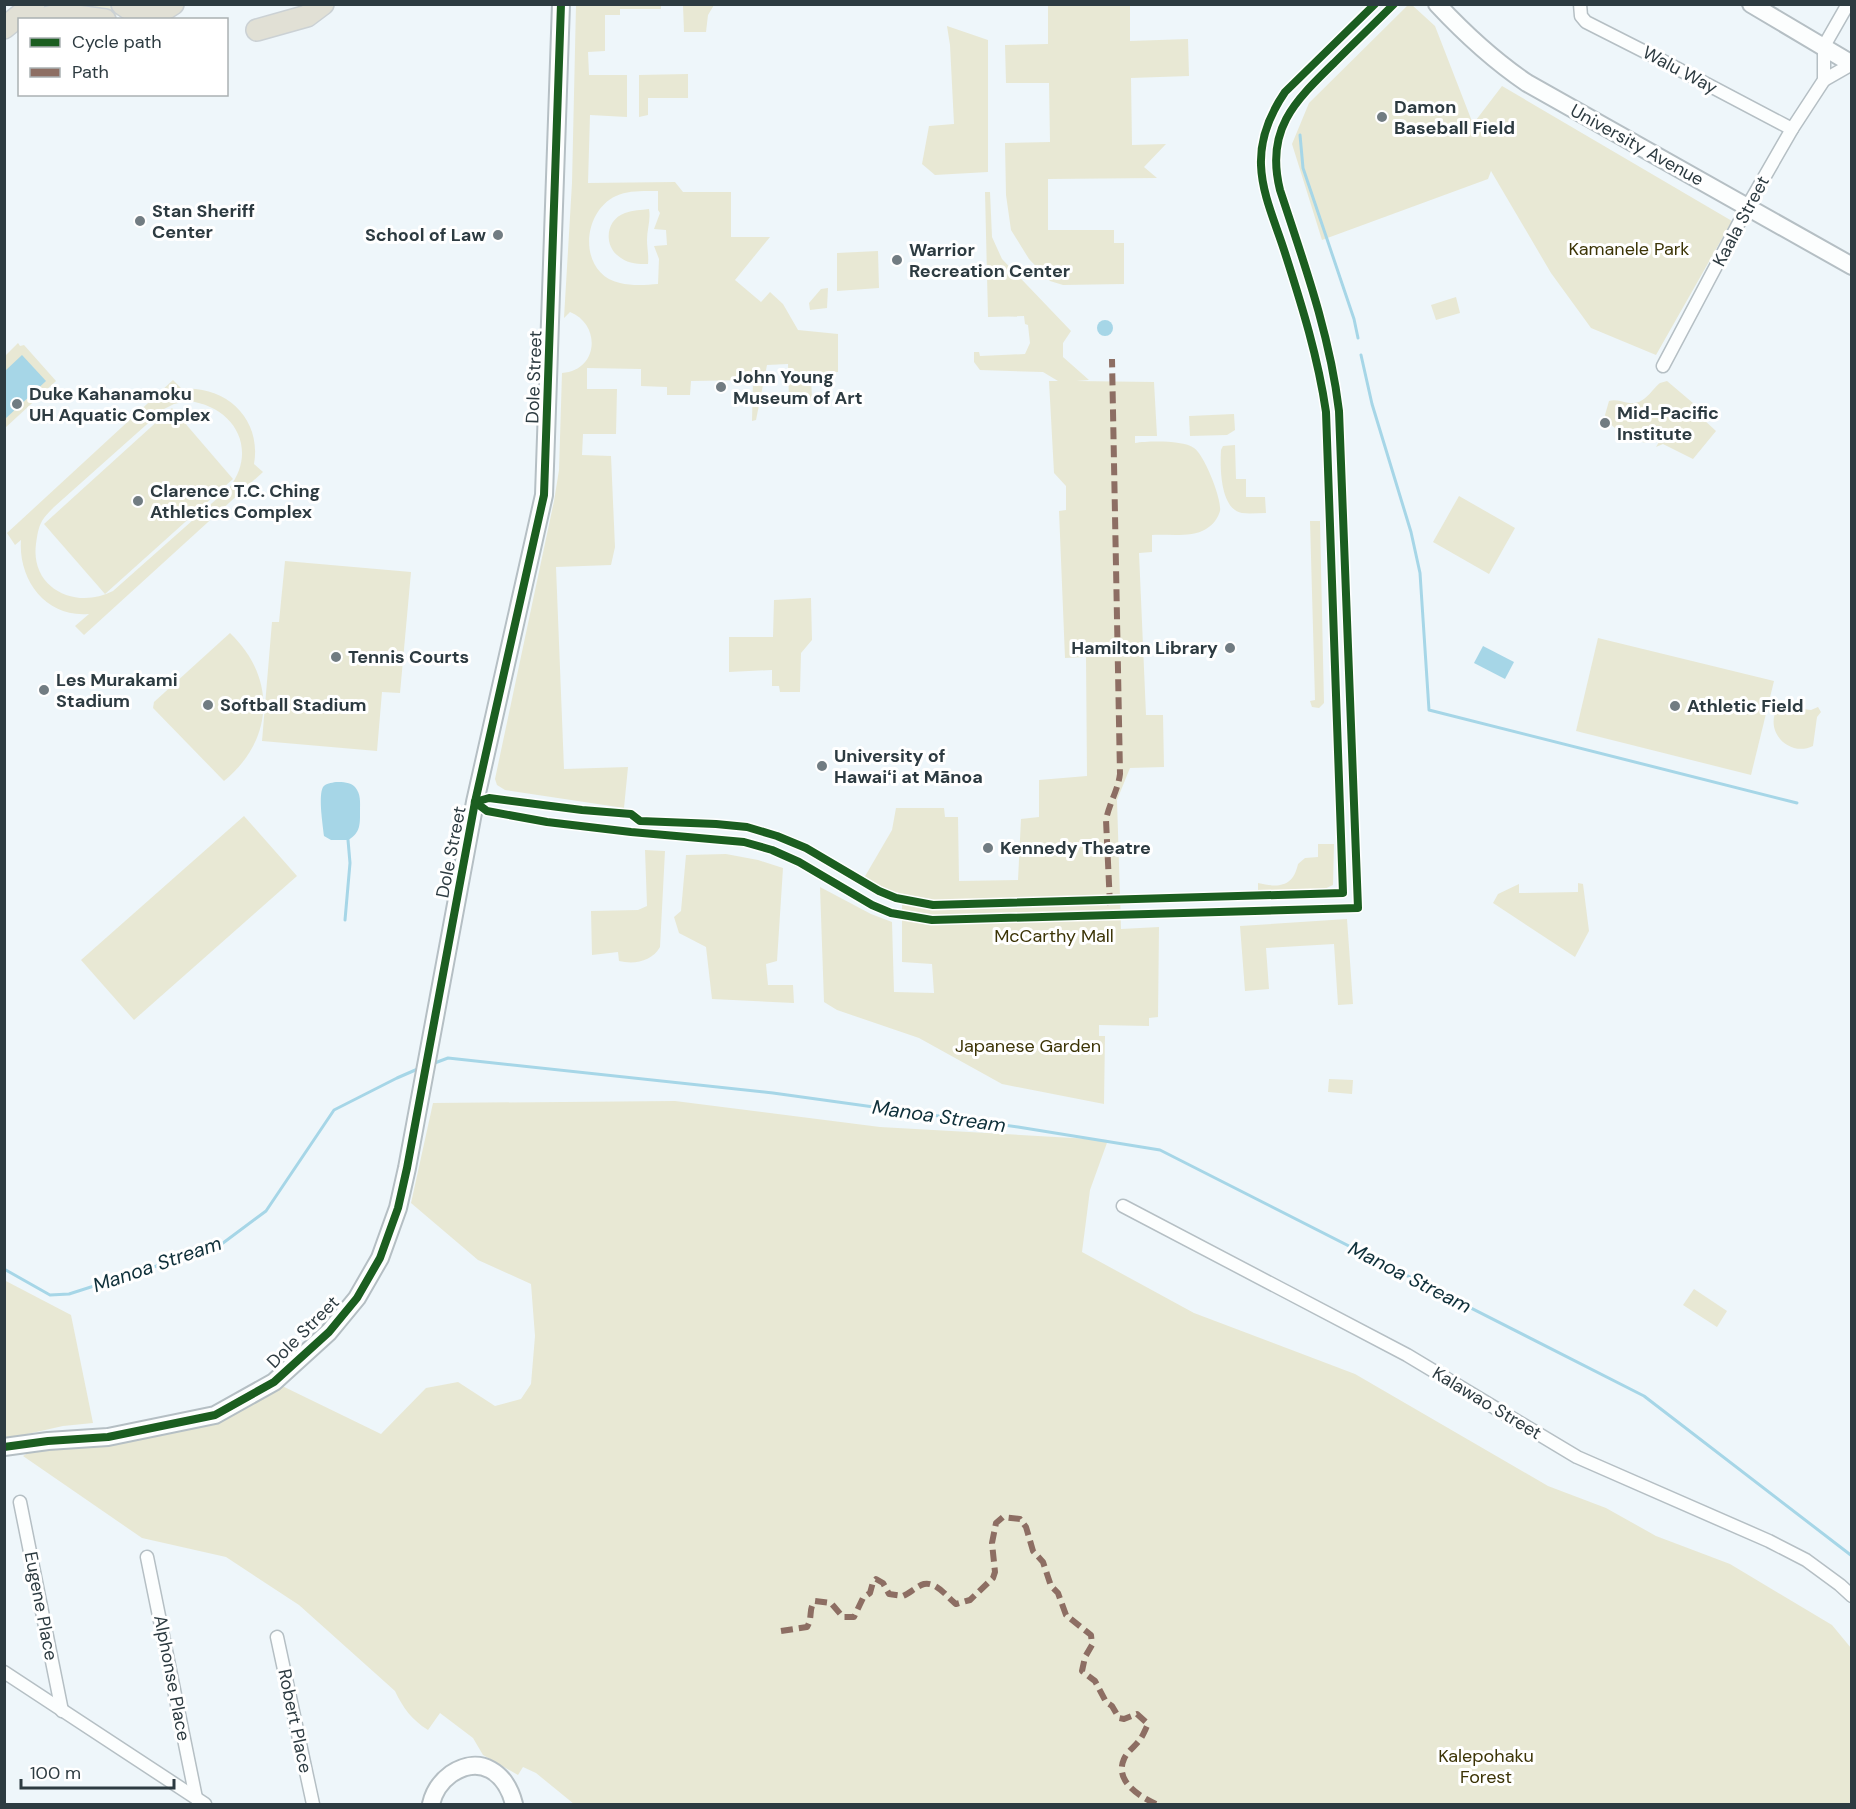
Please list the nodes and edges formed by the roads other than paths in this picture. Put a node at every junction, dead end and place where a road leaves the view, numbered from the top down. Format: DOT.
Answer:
graph roads {
  1 [pos="34,4"];
  2 [pos="122,4"];
  3 [pos="173,4"];
  4 [pos="189,4"];
  5 [pos="323,4"];
  6 [pos="561,4"];
  7 [pos="1437,4"];
  8 [pos="1580,4"];
  9 [pos="1751,4"];
  10 [pos="1848,4"];
  11 [pos="44,18"];
  12 [pos="91,18"];
  13 [pos="172,18"];
  14 [pos="4,28"];
  15 [pos="257,30"];
  16 [pos="18,33"];
  17 [pos="4,43"];
  18 [pos="1824,46"];
  19 [pos="1851,64"];
  20 [pos="1824,80"];
  21 [pos="1791,129"];
  22 [pos="1748,206"];
  23 [pos="1851,266"];
  24 [pos="1663,366"];
  25 [pos="1123,1206"];
  26 [pos="4,1447"];
  27 [pos="20,1502"];
  28 [pos="147,1557"];
  29 [pos="1851,1596"];
  30 [pos="277,1637"];
  31 [pos="4,1672"];
  32 [pos="62,1711"];
  33 [pos="200,1802"];
  34 [pos="313,1804"];
  35 [pos="431,1804"];
  36 [pos="514,1804"];
  1 -- 14 [label="highway"];
  2 -- 3 [label="highway"];
  4 -- 13 [label="highway"];
  5 -- 15 [label="highway"];
  6 -- 26 [label="street, Dole Street"];
  7 -- 22 [label="street, University Avenue"];
  8 -- 21 [label="street, Walu Way"];
  9 -- 18 [label="street"];
  10 -- 18 [label="street"];
  11 -- 12 [label="highway"];
  16 -- 17 [label="highway"];
  18 -- 19 [label="street"];
  18 -- 20 [label="street"];
  19 -- 20 [label="street, Kaala Street"];
  20 -- 21 [label="street, Kaala Street"];
  21 -- 22 [label="street, Kaala Street"];
  22 -- 23 [label="street, University Avenue"];
  22 -- 24 [label="street, Kaala Street"];
  25 -- 29 [label="street, Kalawao Street"];
  27 -- 32 [label="street, Eugene Place"];
  28 -- 33 [label="street, Alphonse Place"];
  30 -- 34 [label="street, Robert Place"];
  31 -- 32 [label="street"];
  32 -- 33 [label="street"];
  35 -- 36 [label="street"];
}
